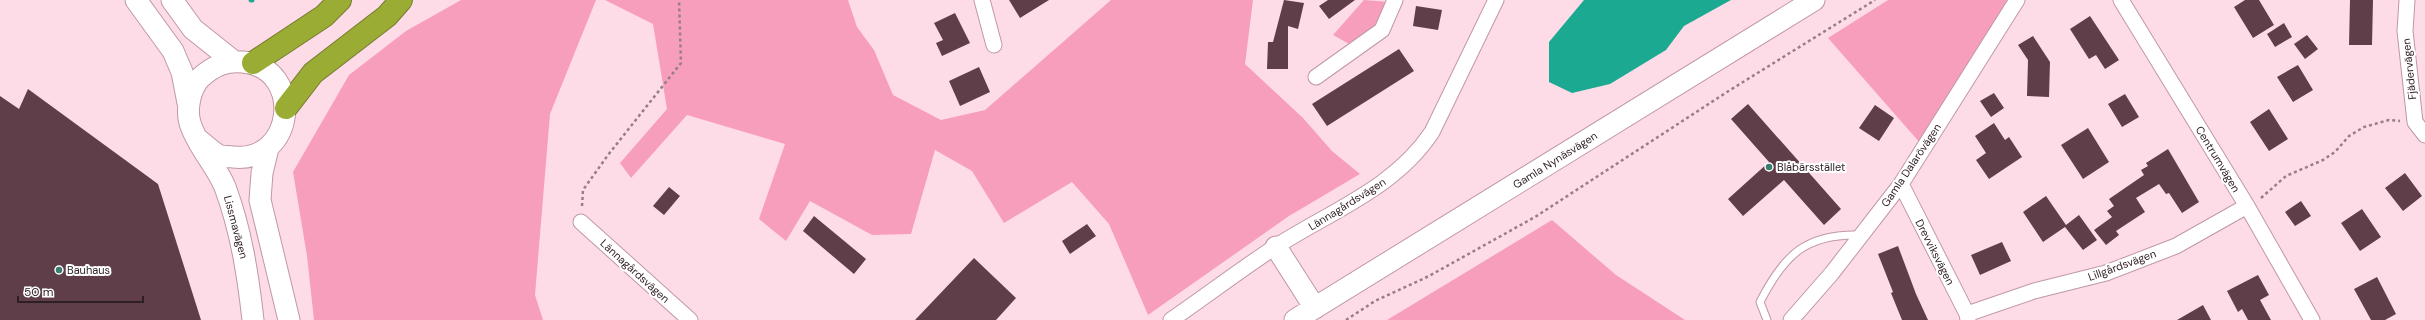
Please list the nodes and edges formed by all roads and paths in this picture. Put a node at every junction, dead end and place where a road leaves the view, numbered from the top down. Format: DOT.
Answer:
graph roads {
  1 [pos="136,0"];
  2 [pos="172,0"];
  3 [pos="340,0"];
  4 [pos="401,0"];
  5 [pos="679,0"];
  6 [pos="982,0"];
  7 [pos="1395,0"];
  8 [pos="1496,0"];
  9 [pos="1814,0"];
  10 [pos="1875,0"];
  11 [pos="2017,0"];
  12 [pos="2121,0"];
  13 [pos="2407,0"];
  14 [pos="994,45"];
  15 [pos="242,62"];
  16 [pos="1316,77"];
  17 [pos="188,103"];
  18 [pos="286,108"];
  19 [pos="2415,122"];
  20 [pos="2425,135"];
  21 [pos="199,140"];
  22 [pos="268,148"];
  23 [pos="1901,184"];
  24 [pos="2247,206"];
  25 [pos="581,222"];
  26 [pos="1862,235"];
  27 [pos="1276,247"];
  28 [pos="1315,308"];
  29 [pos="1967,317"];
  30 [pos="253,320"];
  31 [pos="289,320"];
  32 [pos="690,320"];
  33 [pos="1171,320"];
  34 [pos="1295,320"];
  35 [pos="1346,320"];
  36 [pos="1767,320"];
  37 [pos="1791,320"];
  38 [pos="2312,320"];
  1 -- 17 [label="street"];
  2 -- 15 [label="street"];
  3 -- 15 [label="highway"];
  4 -- 18 [label="highway"];
  5 -- 25 [label="path"];
  6 -- 14 [label="street"];
  7 -- 16 [label="street"];
  8 -- 27 [label="street, Lännagårdsvägen"];
  9 -- 28 [label="street, Gamla Nynäsvägen"];
  10 -- 35 [label="path"];
  11 -- 23 [label="street, Gamla Dalarövägen"];
  12 -- 24 [label="street, Centrumvägen"];
  13 -- 19 [label="street, Fjädervägen"];
  15 -- 17 [label="street"];
  15 -- 18 [label="street"];
  17 -- 21 [label="street"];
  18 -- 22 [label="street"];
  19 -- 20 [label="street"];
  19 -- 24 [label="path"];
  21 -- 22 [label="street"];
  21 -- 30 [label="street, Lissmavägen"];
  22 -- 31 [label="street"];
  23 -- 26 [label="street, Gamla Dalarövägen"];
  23 -- 29 [label="street, Drevviksvägen"];
  24 -- 29 [label="street, Lillgårdsvägen"];
  24 -- 38 [label="street, Centrumvägen"];
  25 -- 32 [label="street, Lännagårdsvägen"];
  26 -- 36 [label="lane"];
  26 -- 37 [label="street, Gamla Dalarövägen"];
  27 -- 28 [label="street"];
  27 -- 33 [label="street, Lännagårdsvägen"];
  28 -- 34 [label="street, Gamla Nynäsvägen"];
}
